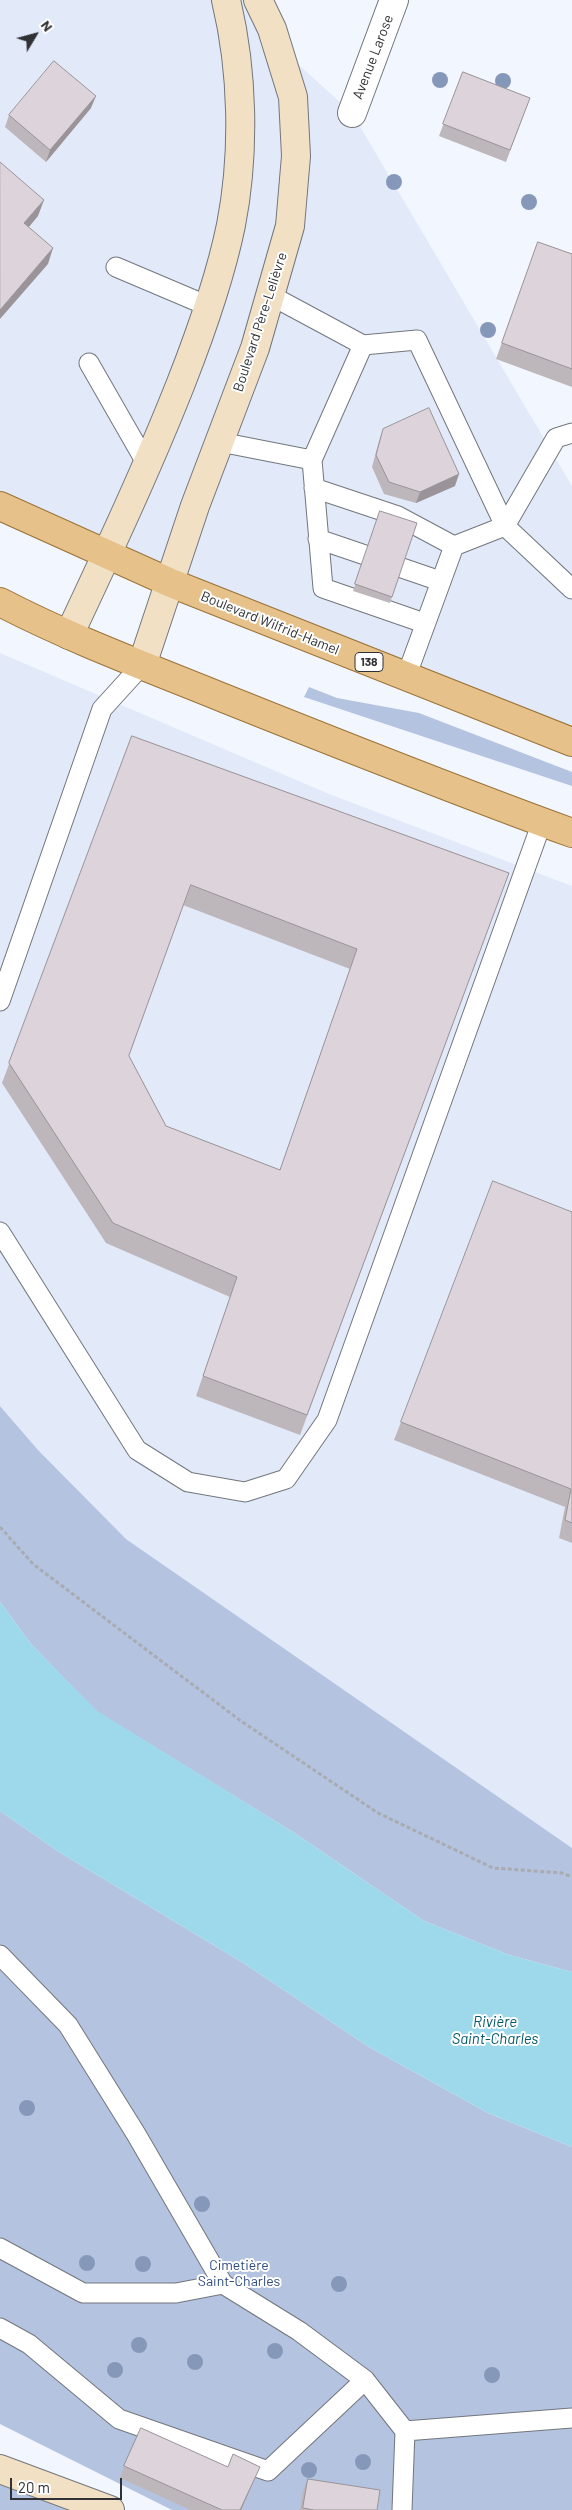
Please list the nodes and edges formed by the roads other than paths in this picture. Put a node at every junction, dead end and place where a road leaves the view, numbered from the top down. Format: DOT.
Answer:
graph roads {
  1 [pos="226,0"];
  2 [pos="258,0"];
  3 [pos="394,0"];
  4 [pos="352,113"];
  5 [pos="116,268"];
  6 [pos="270,296"];
  7 [pos="208,306"];
  8 [pos="363,345"];
  9 [pos="89,363"];
  10 [pos="572,433"];
  11 [pos="220,442"];
  12 [pos="312,460"];
  13 [pos="148,466"];
  14 [pos="314,488"];
  15 [pos="0,506"];
  16 [pos="505,526"];
  17 [pos="318,539"];
  18 [pos="454,546"];
  19 [pos="106,555"];
  20 [pos="365,555"];
  21 [pos="402,568"];
  22 [pos="440,581"];
  23 [pos="171,583"];
  24 [pos="572,589"];
  25 [pos="0,602"];
  26 [pos="424,623"];
  27 [pos="69,636"];
  28 [pos="142,665"];
  29 [pos="406,677"];
  30 [pos="570,736"];
  31 [pos="542,822"];
  32 [pos="572,833"];
  33 [pos="0,1001"];
  34 [pos="0,1232"];
  35 [pos="0,1955"];
  36 [pos="0,2248"];
  37 [pos="223,2284"];
  38 [pos="0,2328"];
  39 [pos="365,2380"];
  40 [pos="572,2418"];
  41 [pos="404,2431"];
  42 [pos="0,2469"];
  43 [pos="110,2510"];
  44 [pos="402,2510"];
  1 -- 7 [label="main road"];
  2 -- 6 [label="main road, Boulevard Père-Lelièvre"];
  3 -- 4 [label="street, Avenue Larose"];
  5 -- 7 [label="lane"];
  6 -- 8 [label="lane"];
  6 -- 11 [label="main road, Boulevard Père-Lelièvre"];
  7 -- 13 [label="main road"];
  8 -- 12 [label="lane"];
  8 -- 16 [label="lane"];
  9 -- 13 [label="lane"];
  10 -- 16 [label="lane"];
  11 -- 12 [label="lane"];
  11 -- 23 [label="main road, Boulevard Père-Lelièvre"];
  12 -- 14 [label="lane"];
  13 -- 19 [label="main road"];
  14 -- 17 [label="lane"];
  14 -- 18 [label="lane"];
  15 -- 19 [label="main road, Boulevard Wilfrid-Hamel / 138"];
  16 -- 18 [label="lane"];
  16 -- 24 [label="lane"];
  17 -- 20 [label="lane"];
  17 -- 26 [label="lane"];
  18 -- 22 [label="lane"];
  19 -- 23 [label="main road, Boulevard Wilfrid-Hamel / 138"];
  19 -- 27 [label="main road"];
  21 -- 22 [label="lane"];
  22 -- 26 [label="lane"];
  23 -- 28 [label="main road, Boulevard Père-Lelièvre"];
  23 -- 29 [label="main road, Boulevard Wilfrid-Hamel / 138"];
  25 -- 27 [label="main road"];
  26 -- 29 [label="lane"];
  27 -- 28 [label="main road"];
  28 -- 31 [label="main road"];
  28 -- 33 [label="lane"];
  29 -- 30 [label="main road, Boulevard Wilfrid-Hamel / 138"];
  31 -- 32 [label="main road"];
  31 -- 34 [label="lane"];
  35 -- 37 [label="lane"];
  36 -- 37 [label="lane"];
  37 -- 39 [label="lane"];
  38 -- 39 [label="lane"];
  39 -- 41 [label="lane"];
  40 -- 41 [label="lane"];
  41 -- 44 [label="lane"];
  42 -- 43 [label="main road"];
}
